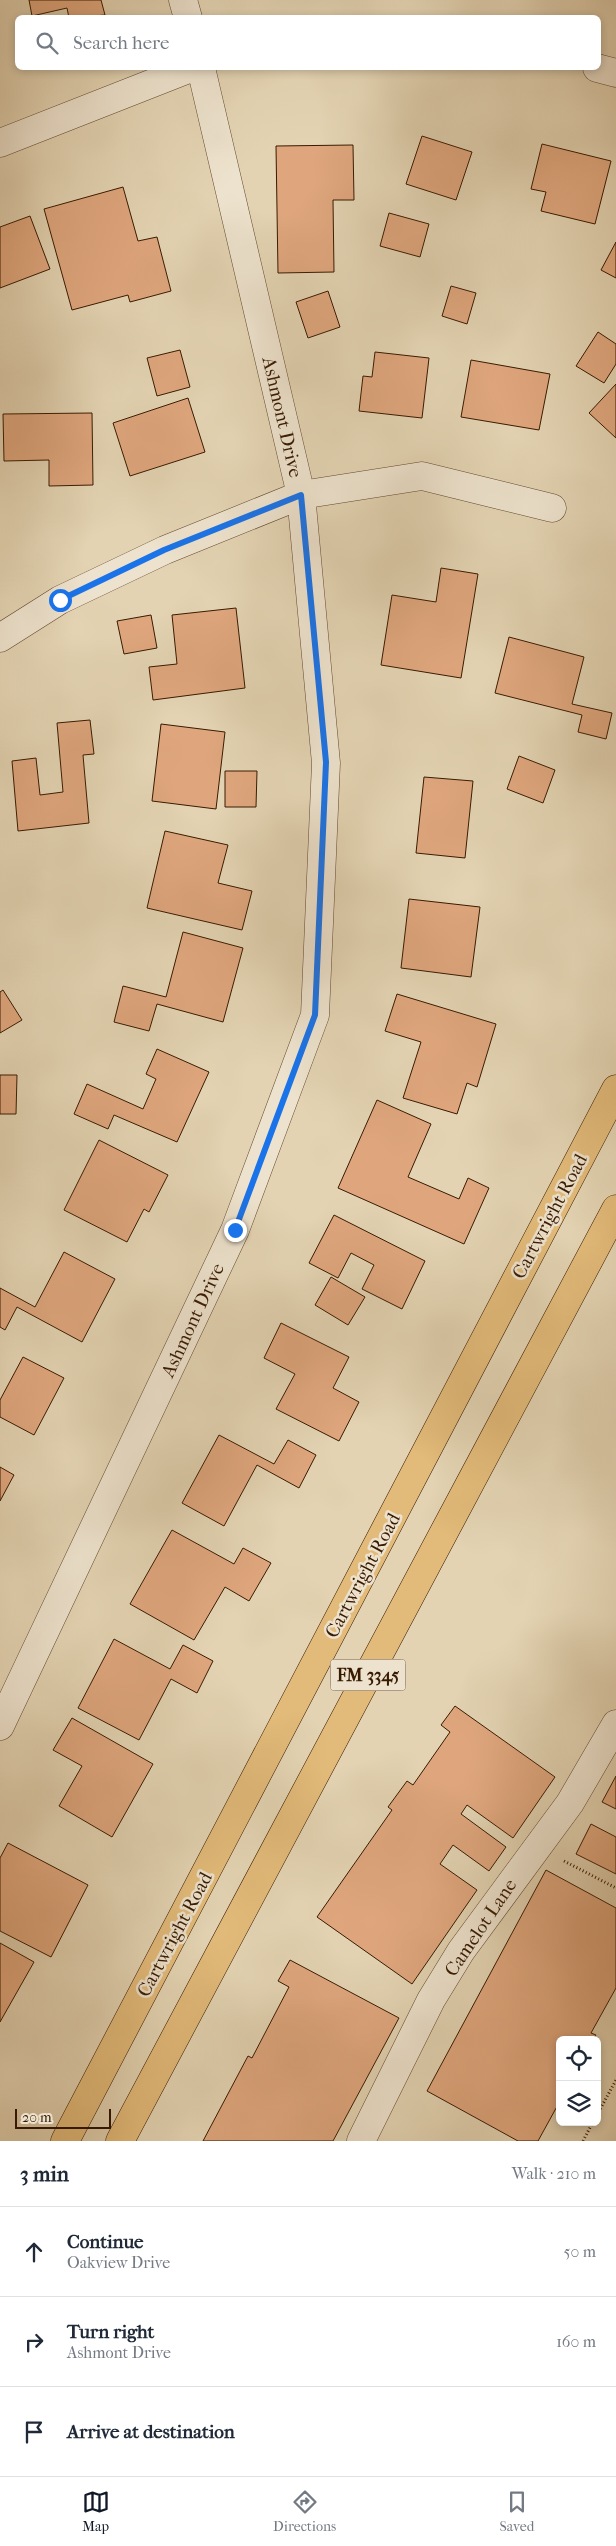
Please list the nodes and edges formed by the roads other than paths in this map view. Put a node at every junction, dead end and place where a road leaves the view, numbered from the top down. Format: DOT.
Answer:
graph roads {
  1 [pos="183,0"];
  2 [pos="187,15"];
  3 [pos="601,69"];
  4 [pos="186,70"];
  5 [pos="201,70"];
  6 [pos="616,73"];
  7 [pos="0,142"];
  8 [pos="301,495"];
  9 [pos="552,508"];
  10 [pos="0,638"];
  11 [pos="616,1088"];
  12 [pos="616,1209"];
  13 [pos="616,1724"];
  14 [pos="0,1726"];
  15 [pos="367,2139"];
  16 [pos="65,2141"];
  17 [pos="120,2141"];
  1 -- 2 [label="street"];
  3 -- 6 [label="street"];
  4 -- 7 [label="street"];
  5 -- 8 [label="street, Ashmont Drive"];
  8 -- 9 [label="street"];
  8 -- 10 [label="street"];
  8 -- 14 [label="street, Ashmont Drive"];
  11 -- 16 [label="main road, Cartwright Road / FM 3345"];
  12 -- 17 [label="main road, FM 3345"];
  13 -- 15 [label="street, Camelot Lane"];
}
